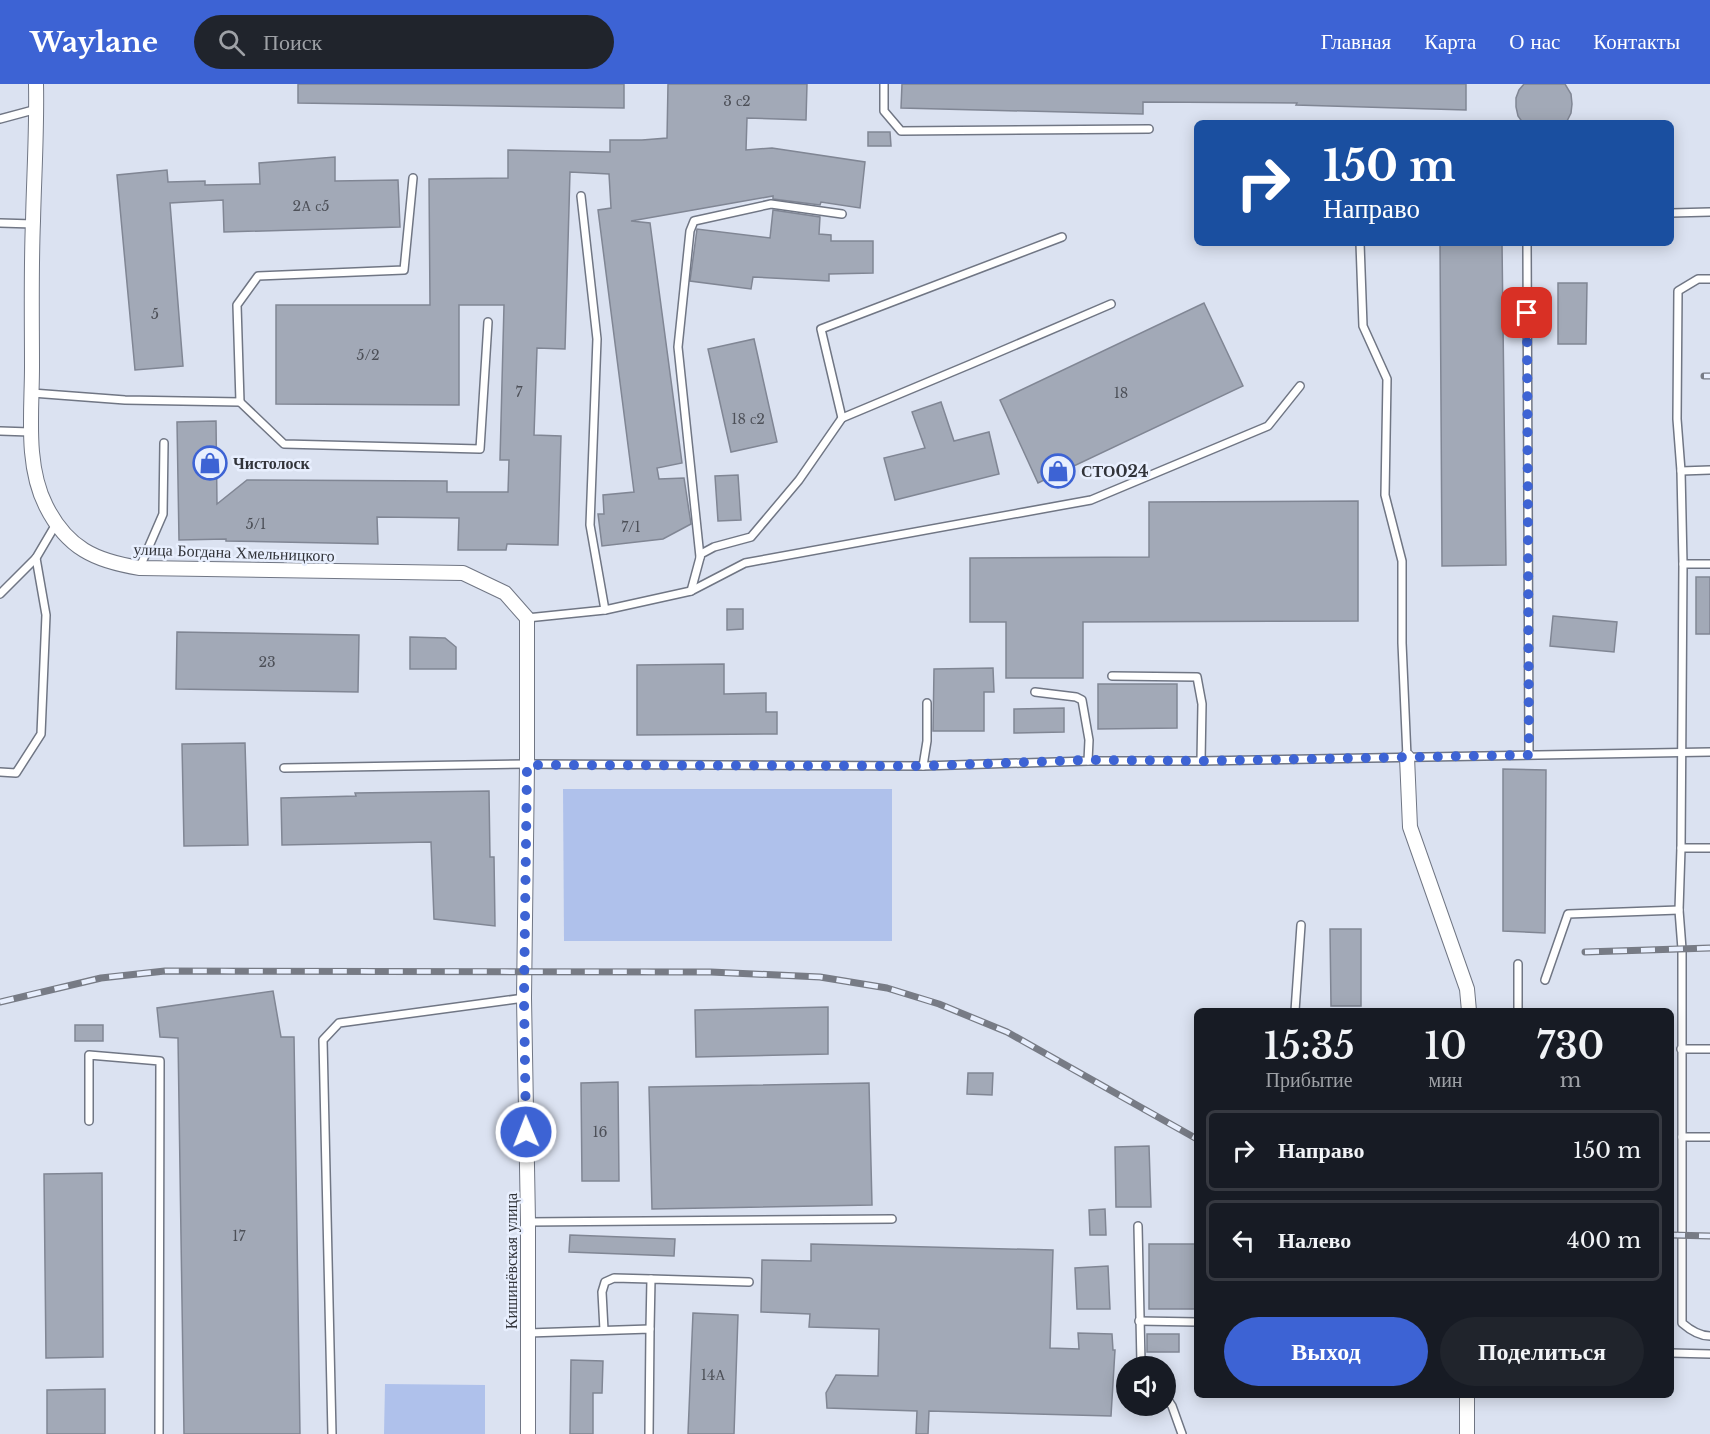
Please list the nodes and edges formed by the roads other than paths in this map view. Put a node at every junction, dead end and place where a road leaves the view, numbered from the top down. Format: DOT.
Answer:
graph roads {
  1 [pos="36,84"];
  2 [pos="884,84"];
  3 [pos="36,109"];
  4 [pos="0,119"];
  5 [pos="1149,129"];
  6 [pos="413,178"];
  7 [pos="581,196"];
  8 [pos="1710,212"];
  9 [pos="1674,213"];
  10 [pos="842,214"];
  11 [pos="0,223"];
  12 [pos="33,224"];
  13 [pos="1062,237"];
  14 [pos="1360,246"];
  15 [pos="1527,246"];
  16 [pos="1710,279"];
  17 [pos="1111,304"];
  18 [pos="488,322"];
  19 [pos="1300,386"];
  20 [pos="32,393"];
  21 [pos="240,402"];
  22 [pos="842,418"];
  23 [pos="0,431"];
  24 [pos="30,432"];
  25 [pos="164,442"];
  26 [pos="1710,470"];
  27 [pos="1681,471"];
  28 [pos="56,524"];
  29 [pos="701,554"];
  30 [pos="36,558"];
  31 [pos="1683,564"];
  32 [pos="1710,564"];
  33 [pos="140,568"];
  34 [pos="691,591"];
  35 [pos="0,594"];
  36 [pos="605,610"];
  37 [pos="527,618"];
  38 [pos="1112,676"];
  39 [pos="1035,692"];
  40 [pos="927,703"];
  41 [pos="1681,752"];
  42 [pos="1710,752"];
  43 [pos="1529,755"];
  44 [pos="1407,757"];
  45 [pos="1088,760"];
  46 [pos="1201,761"];
  47 [pos="527,765"];
  48 [pos="923,766"];
  49 [pos="284,768"];
  50 [pos="0,772"];
  51 [pos="1681,848"];
  52 [pos="1710,848"];
  53 [pos="1679,910"];
  54 [pos="1301,925"];
  55 [pos="1518,964"];
  56 [pos="1545,980"];
  57 [pos="524,998"];
  58 [pos="1295,1008"];
  59 [pos="1469,1008"];
  60 [pos="1518,1008"];
  61 [pos="1681,1049"];
  62 [pos="1710,1049"];
  63 [pos="89,1121"];
  64 [pos="1682,1137"];
  65 [pos="1710,1137"];
  66 [pos="892,1219"];
  67 [pos="528,1222"];
  68 [pos="1138,1226"];
  69 [pos="651,1279"];
  70 [pos="749,1282"];
  71 [pos="1139,1321"];
  72 [pos="1194,1322"];
  73 [pos="650,1329"];
  74 [pos="604,1330"];
  75 [pos="528,1333"];
  76 [pos="1710,1336"];
  77 [pos="1674,1353"];
  78 [pos="1710,1354"];
  79 [pos="1141,1356"];
  80 [pos="1467,1398"];
  81 [pos="1176,1416"];
  82 [pos="159,1434"];
  83 [pos="332,1434"];
  84 [pos="528,1434"];
  85 [pos="649,1434"];
  86 [pos="1182,1434"];
  87 [pos="1467,1434"];
  1 -- 3 [label="street, улица Богдана Хмельницкого"];
  2 -- 5 [label="lane"];
  3 -- 4 [label="lane"];
  3 -- 12 [label="street, улица Богдана Хмельницкого"];
  6 -- 21 [label="lane"];
  7 -- 36 [label="lane"];
  8 -- 9 [label="lane"];
  10 -- 29 [label="lane"];
  11 -- 12 [label="lane"];
  12 -- 20 [label="street, улица Богдана Хмельницкого"];
  13 -- 22 [label="lane"];
  14 -- 44 [label="lane"];
  15 -- 43 [label="lane"];
  16 -- 27 [label="lane"];
  17 -- 22 [label="lane"];
  18 -- 21 [label="lane"];
  19 -- 34 [label="lane"];
  20 -- 21 [label="lane"];
  20 -- 24 [label="street, улица Богдана Хмельницкого"];
  22 -- 29 [label="lane"];
  23 -- 24 [label="lane"];
  24 -- 28 [label="street, улица Богдана Хмельницкого"];
  25 -- 33 [label="lane"];
  26 -- 27 [label="lane"];
  27 -- 31 [label="lane"];
  28 -- 30 [label="lane"];
  28 -- 33 [label="street, улица Богдана Хмельницкого"];
  29 -- 34 [label="lane"];
  30 -- 35 [label="lane"];
  30 -- 50 [label="lane"];
  31 -- 32 [label="lane"];
  31 -- 41 [label="lane"];
  33 -- 37 [label="street, улица Богдана Хмельницкого"];
  34 -- 36 [label="lane"];
  36 -- 37 [label="lane"];
  37 -- 47 [label="street"];
  38 -- 46 [label="lane"];
  39 -- 45 [label="lane"];
  40 -- 48 [label="lane"];
  41 -- 42 [label="lane"];
  41 -- 43 [label="lane"];
  41 -- 51 [label="lane"];
  43 -- 44 [label="lane"];
  44 -- 46 [label="lane"];
  44 -- 59 [label="street"];
  45 -- 46 [label="lane"];
  45 -- 48 [label="lane"];
  47 -- 48 [label="lane"];
  47 -- 49 [label="lane"];
  47 -- 57 [label="street, Кишинёвская улица"];
  51 -- 52 [label="lane"];
  51 -- 53 [label="lane"];
  53 -- 56 [label="lane"];
  53 -- 61 [label="lane"];
  54 -- 58 [label="lane"];
  55 -- 60 [label="lane"];
  57 -- 67 [label="street, Кишинёвская улица"];
  57 -- 83 [label="lane"];
  61 -- 62 [label="lane"];
  61 -- 64 [label="lane"];
  63 -- 82 [label="lane"];
  64 -- 65 [label="lane"];
  64 -- 76 [label="lane"];
  66 -- 67 [label="lane"];
  67 -- 75 [label="street, Кишинёвская улица"];
  68 -- 71 [label="lane"];
  69 -- 70 [label="lane"];
  69 -- 73 [label="lane"];
  69 -- 74 [label="lane"];
  71 -- 72 [label="lane"];
  71 -- 79 [label="lane"];
  73 -- 74 [label="lane"];
  73 -- 85 [label="lane"];
  74 -- 75 [label="lane"];
  75 -- 84 [label="street, Кишинёвская улица"];
  77 -- 78 [label="lane"];
  80 -- 87 [label="street"];
  81 -- 86 [label="lane"];
}
